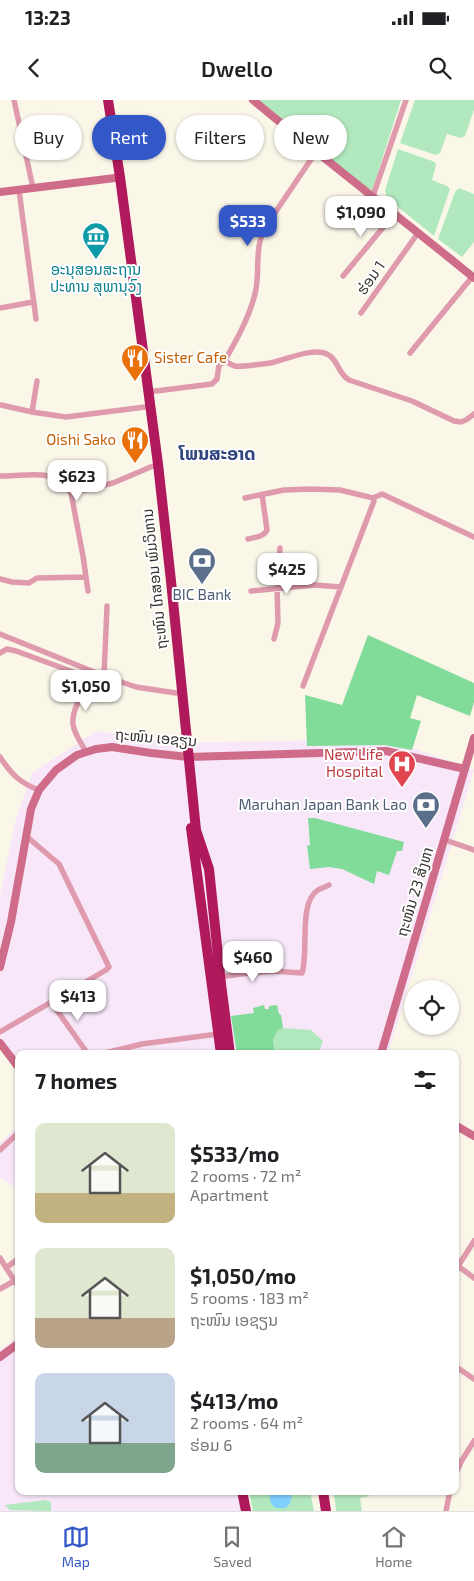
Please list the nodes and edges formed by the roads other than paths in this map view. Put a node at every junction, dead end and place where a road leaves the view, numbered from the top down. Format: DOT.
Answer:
graph roads {
  1 [pos="14,100"];
  2 [pos="107,100"];
  3 [pos="254,100"];
  4 [pos="406,100"];
  5 [pos="274,117"];
  6 [pos="311,160"];
  7 [pos="326,160"];
  8 [pos="115,178"];
  9 [pos="32,188"];
  10 [pos="20,190"];
  11 [pos="0,192"];
  12 [pos="373,196"];
  13 [pos="395,213"];
  14 [pos="418,233"];
  15 [pos="343,276"];
  16 [pos="473,278"];
  17 [pos="33,302"];
  18 [pos="0,308"];
  19 [pos="361,313"];
  20 [pos="36,319"];
  21 [pos="410,353"];
  22 [pos="224,362"];
  23 [pos="37,381"];
  24 [pos="148,392"];
  25 [pos="1,404"];
  26 [pos="145,407"];
  27 [pos="32,412"];
  28 [pos="474,414"];
  29 [pos="153,466"];
  30 [pos="0,476"];
  31 [pos="71,493"];
  32 [pos="262,494"];
  33 [pos="245,498"];
  34 [pos="373,498"];
  35 [pos="474,537"];
  36 [pos="248,539"];
  37 [pos="280,548"];
  38 [pos="86,577"];
  39 [pos="0,579"];
  40 [pos="277,587"];
  41 [pos="341,588"];
  42 [pos="88,591"];
  43 [pos="251,591"];
  44 [pos="107,606"];
  45 [pos="0,634"];
  46 [pos="274,639"];
  47 [pos="0,653"];
  48 [pos="93,672"];
  49 [pos="104,676"];
  50 [pos="90,678"];
  51 [pos="303,686"];
  52 [pos="176,694"];
  53 [pos="474,738"];
  54 [pos="86,752"];
  55 [pos="185,756"];
  56 [pos="0,757"];
  57 [pos="465,769"];
  58 [pos="40,790"];
  59 [pos="26,836"];
  60 [pos="445,840"];
  61 [pos="474,850"];
  62 [pos="329,885"];
  63 [pos="0,967"];
  64 [pos="220,977"];
  65 [pos="51,1002"];
  66 [pos="0,1032"];
  67 [pos="218,1034"];
  68 [pos="0,1042"];
  69 [pos="0,1047"];
  70 [pos="85,1050"];
  71 [pos="117,1050"];
  72 [pos="220,1050"];
  73 [pos="229,1050"];
  74 [pos="382,1050"];
  75 [pos="11,1058"];
  76 [pos="15,1063"];
  77 [pos="459,1127"];
  78 [pos="15,1136"];
  79 [pos="474,1136"];
  80 [pos="0,1150"];
  81 [pos="474,1240"];
  82 [pos="0,1258"];
  83 [pos="15,1261"];
  84 [pos="459,1263"];
  85 [pos="6,1268"];
  86 [pos="459,1270"];
  87 [pos="474,1278"];
  88 [pos="14,1281"];
  89 [pos="0,1289"];
  90 [pos="15,1345"];
  91 [pos="0,1357"];
  92 [pos="459,1369"];
  93 [pos="474,1379"];
  94 [pos="474,1442"];
  95 [pos="459,1466"];
  96 [pos="243,1495"];
  97 [pos="324,1495"];
  98 [pos="449,1495"];
  99 [pos="246,1511"];
  100 [pos="326,1511"];
  101 [pos="446,1511"];
  1 -- 9 [label="street"];
  2 -- 8 [label="highway, ຖະໜົນ ໄກສອນ ພົມວິຫານ"];
  2 -- 24 [label="highway, ຖະໜົນ ໄກສອນ ພົມວິຫານ"];
  3 -- 5 [label="main road"];
  4 -- 12 [label="street"];
  6 -- 22 [label="street"];
  7 -- 12 [label="main road"];
  8 -- 9 [label="main road"];
  8 -- 26 [label="highway, ຖະໜົນ ໄກສອນ ພົມວິຫານ"];
  9 -- 10 [label="main road"];
  10 -- 11 [label="main road"];
  10 -- 17 [label="street"];
  12 -- 13 [label="main road"];
  13 -- 14 [label="main road"];
  13 -- 15 [label="street"];
  14 -- 16 [label="main road"];
  14 -- 19 [label="street, ຮ່ອມ 1"];
  16 -- 21 [label="street"];
  17 -- 18 [label="street"];
  17 -- 20 [label="street"];
  22 -- 24 [label="street"];
  22 -- 28 [label="street"];
  23 -- 27 [label="street"];
  24 -- 55 [label="highway, ຖະໜົນ ໄກສອນ ພົມວິຫານ"];
  25 -- 27 [label="street"];
  26 -- 27 [label="street"];
  26 -- 29 [label="highway, ຖະໜົນ ໄກສອນ ພົມວິຫານ"];
  29 -- 31 [label="street"];
  29 -- 52 [label="highway, ຖະໜົນ ໄກສອນ ພົມວິຫານ"];
  30 -- 31 [label="street"];
  31 -- 38 [label="street"];
  32 -- 33 [label="street"];
  32 -- 34 [label="street"];
  32 -- 36 [label="street"];
  34 -- 35 [label="street"];
  34 -- 41 [label="street"];
  37 -- 40 [label="street"];
  38 -- 39 [label="street"];
  38 -- 42 [label="street"];
  40 -- 41 [label="street"];
  40 -- 43 [label="street"];
  40 -- 46 [label="street"];
  41 -- 51 [label="street"];
  44 -- 49 [label="street"];
  45 -- 48 [label="street"];
  47 -- 50 [label="street"];
  48 -- 49 [label="street"];
  48 -- 50 [label="street"];
  49 -- 52 [label="street"];
  50 -- 54 [label="street"];
  52 -- 55 [label="highway, ຖະໜົນ ໄກສອນ ພົມວິຫານ"];
  53 -- 57 [label="main road, ຖະໜົນ 23 ສິງຫາ"];
  54 -- 55 [label="main road, ຖະໜົນ ເອຊຽນ"];
  54 -- 58 [label="main road, ຖະໜົນ ເອຊຽນ"];
  55 -- 57 [label="main road, ຖະໜົນ ເອຊຽນ"];
  55 -- 64 [label="highway, ຖະໜົນ ໄກສອນ ພົມວິຫານ"];
  55 -- 67 [label="highway, ຖະໜົນ ໄກສອນ ພົມວິຫານ"];
  56 -- 58 [label="street"];
  57 -- 60 [label="main road, ຖະໜົນ 23 ສິງຫາ"];
  58 -- 59 [label="main road, ຖະໜົນ ເອຊຽນ"];
  59 -- 63 [label="main road, ຖະໜົນ ເອຊຽນ"];
  59 -- 65 [label="street"];
  60 -- 61 [label="street"];
  60 -- 74 [label="main road, ຖະໜົນ 23 ສິງຫາ"];
  62 -- 64 [label="street"];
  64 -- 73 [label="highway, ຖະໜົນ ໄກສອນ ພົມວິຫານ"];
  65 -- 66 [label="street"];
  65 -- 70 [label="street"];
  67 -- 71 [label="street"];
  67 -- 72 [label="highway, ຖະໜົນ ໄກສອນ ພົມວິຫານ"];
  68 -- 75 [label="main road"];
  69 -- 75 [label="main road"];
  75 -- 76 [label="main road"];
  77 -- 79 [label="main road"];
  78 -- 80 [label="street"];
  81 -- 84 [label="street"];
  82 -- 85 [label="street"];
  83 -- 85 [label="street"];
  85 -- 88 [label="street"];
  86 -- 87 [label="street"];
  88 -- 89 [label="street"];
  90 -- 91 [label="main road"];
  92 -- 93 [label="street"];
  94 -- 95 [label="street"];
  96 -- 99 [label="highway"];
  97 -- 100 [label="highway"];
  98 -- 101 [label="street"];
}
